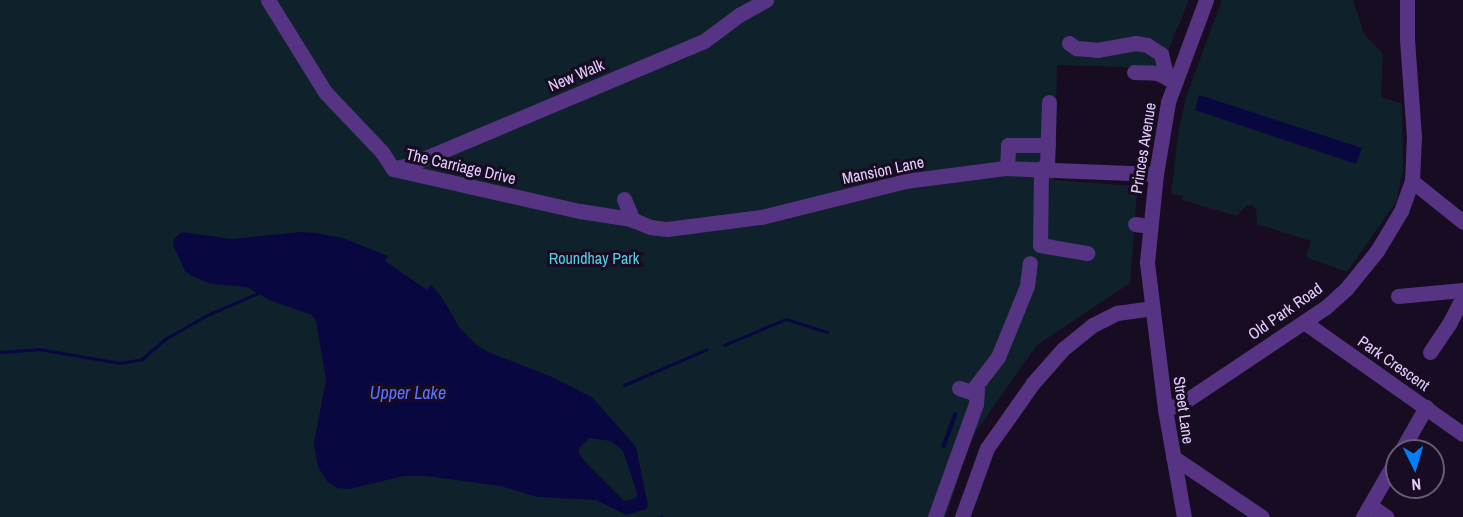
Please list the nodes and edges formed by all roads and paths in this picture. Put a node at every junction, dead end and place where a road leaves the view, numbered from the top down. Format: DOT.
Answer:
graph roads {
  1 [pos="268,0"];
  2 [pos="766,0"];
  3 [pos="1206,0"];
  4 [pos="1407,0"];
  5 [pos="1068,43"];
  6 [pos="1134,72"];
  7 [pos="1171,80"];
  8 [pos="1049,102"];
  9 [pos="1048,144"];
  10 [pos="1007,167"];
  11 [pos="1044,168"];
  12 [pos="393,169"];
  13 [pos="1156,174"];
  14 [pos="1412,181"];
  15 [pos="624,199"];
  16 [pos="627,219"];
  17 [pos="1463,222"];
  18 [pos="1040,245"];
  19 [pos="1087,253"];
  20 [pos="1030,263"];
  21 [pos="1027,286"];
  22 [pos="1463,290"];
  23 [pos="1398,296"];
  24 [pos="1463,296"];
  25 [pos="1151,308"];
  26 [pos="1304,322"];
  27 [pos="1430,352"];
  28 [pos="959,388"];
  29 [pos="976,388"];
  30 [pos="1425,407"];
  31 [pos="1165,410"];
  32 [pos="1463,434"];
  33 [pos="1408,439"];
  34 [pos="1173,457"];
  35 [pos="1385,479"];
  36 [pos="1367,511"];
  37 [pos="935,517"];
  38 [pos="962,517"];
  39 [pos="1184,517"];
  40 [pos="1262,517"];
  41 [pos="1387,517"];
  1 -- 12 [label="street, The Carriage Drive"];
  2 -- 12 [label="street, New Walk"];
  3 -- 7 [label="street, Princes Avenue"];
  4 -- 14 [label="street, Old Park Road"];
  5 -- 7 [label="street"];
  6 -- 7 [label="street"];
  7 -- 13 [label="street, Princes Avenue"];
  8 -- 9 [label="street"];
  9 -- 10 [label="street"];
  9 -- 11 [label="street"];
  10 -- 11 [label="street, Mansion Lane"];
  10 -- 16 [label="street, Mansion Lane"];
  11 -- 13 [label="street, Mansion Lane"];
  11 -- 18 [label="street"];
  12 -- 16 [label="street, The Carriage Drive"];
  13 -- 25 [label="street, Princes Avenue"];
  14 -- 17 [label="street"];
  14 -- 26 [label="street, Old Park Road"];
  15 -- 16 [label="street"];
  18 -- 19 [label="street"];
  18 -- 21 [label="street"];
  20 -- 21 [label="street"];
  21 -- 29 [label="street"];
  22 -- 23 [label="street"];
  24 -- 27 [label="street"];
  25 -- 31 [label="street, Street Lane"];
  25 -- 38 [label="street"];
  26 -- 30 [label="street, Park Crescent"];
  26 -- 31 [label="street, Old Park Road"];
  28 -- 29 [label="street"];
  29 -- 37 [label="street"];
  30 -- 32 [label="street, Park Crescent"];
  30 -- 33 [label="street"];
  31 -- 34 [label="street, Street Lane"];
  34 -- 39 [label="street, Street Lane"];
  34 -- 40 [label="street"];
  35 -- 36 [label="street"];
  36 -- 41 [label="street"];
}
